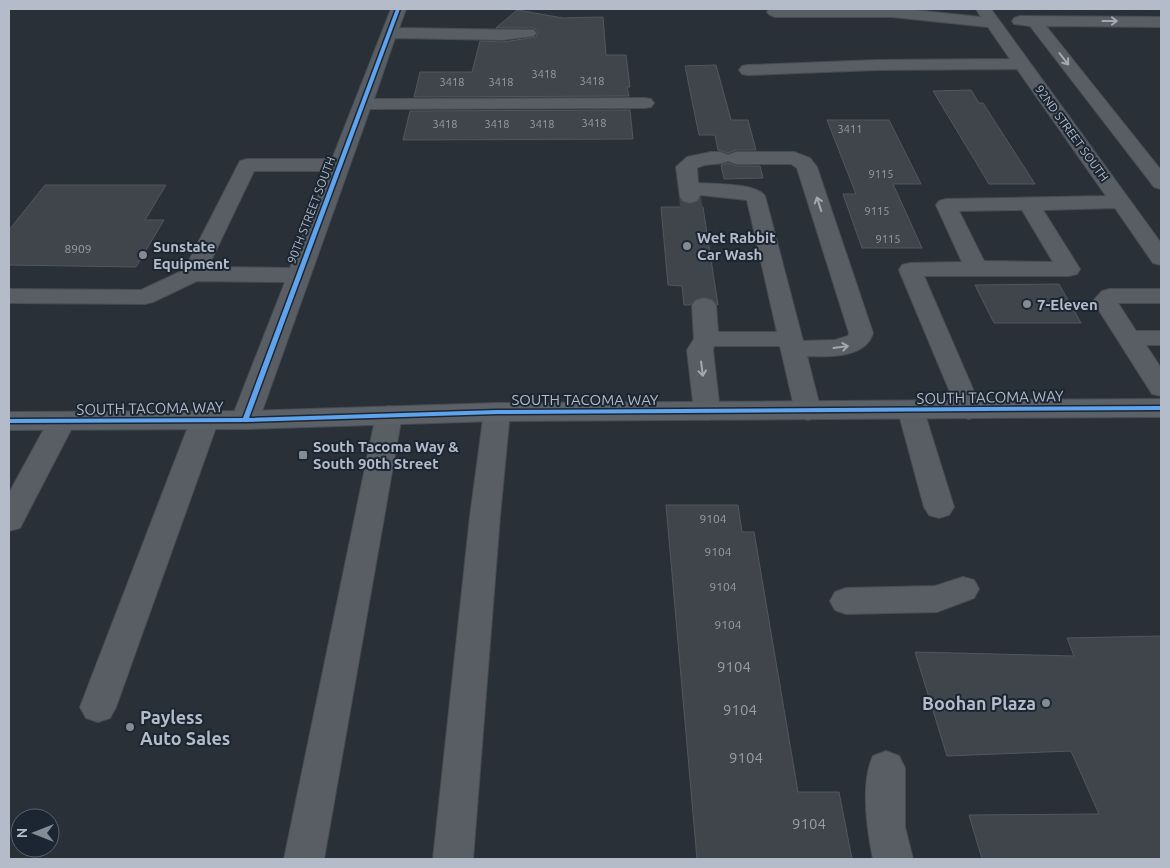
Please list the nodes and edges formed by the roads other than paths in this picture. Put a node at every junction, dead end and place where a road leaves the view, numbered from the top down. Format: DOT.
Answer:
graph roads {
  1 [pos="398,9"];
  2 [pos="775,12"];
  3 [pos="989,18"];
  4 [pos="1034,21"];
  5 [pos="1161,22"];
  6 [pos="389,33"];
  7 [pos="528,33"];
  8 [pos="1023,64"];
  9 [pos="748,70"];
  10 [pos="645,103"];
  11 [pos="362,104"];
  12 [pos="340,165"];
  13 [pos="1161,183"];
  14 [pos="1121,202"];
  15 [pos="1029,204"];
  16 [pos="1154,239"];
  17 [pos="976,268"];
  18 [pos="193,274"];
  19 [pos="298,275"];
  20 [pos="9,296"];
  21 [pos="1161,296"];
  22 [pos="704,305"];
  23 [pos="1128,338"];
  24 [pos="1161,338"];
  25 [pos="706,339"];
  26 [pos="791,343"];
  27 [pos="1161,388"];
  28 [pos="1161,408"];
  29 [pos="969,410"];
  30 [pos="707,411"];
  31 [pos="808,411"];
  32 [pos="911,411"];
  33 [pos="497,412"];
  34 [pos="389,415"];
  35 [pos="205,419"];
  36 [pos="245,420"];
  37 [pos="9,421"];
  38 [pos="61,422"];
  39 [pos="940,507"];
  40 [pos="9,520"];
  41 [pos="963,589"];
  42 [pos="846,601"];
  43 [pos="98,707"];
  44 [pos="886,768"];
  45 [pos="304,859"];
  46 [pos="453,859"];
  47 [pos="893,859"];
  1 -- 6 [label="street, 90TH STREET SOUTH"];
  2 -- 3 [label="street"];
  3 -- 4 [label="street"];
  3 -- 8 [label="street, 92ND STREET SOUTH"];
  4 -- 5 [label="street, one-way"];
  4 -- 13 [label="street, one-way"];
  6 -- 7 [label="street"];
  6 -- 11 [label="street, 90TH STREET SOUTH"];
  8 -- 9 [label="street"];
  8 -- 14 [label="street, 92ND STREET SOUTH"];
  10 -- 11 [label="street"];
  11 -- 12 [label="street, 90TH STREET SOUTH"];
  12 -- 18 [label="street"];
  12 -- 19 [label="street, 90TH STREET SOUTH"];
  14 -- 15 [label="street"];
  14 -- 16 [label="street, 92ND STREET SOUTH"];
  15 -- 17 [label="street"];
  15 -- 17 [label="street"];
  17 -- 29 [label="street"];
  18 -- 19 [label="street"];
  18 -- 20 [label="street"];
  19 -- 36 [label="street, 90TH STREET SOUTH"];
  21 -- 23 [label="street"];
  22 -- 25 [label="street"];
  23 -- 24 [label="street"];
  23 -- 27 [label="street"];
  25 -- 26 [label="street"];
  25 -- 30 [label="street, one-way"];
  26 -- 26 [label="street, one-way"];
  26 -- 31 [label="street"];
  28 -- 29 [label="main road, SOUTH TACOMA WAY"];
  29 -- 32 [label="main road, SOUTH TACOMA WAY"];
  30 -- 31 [label="main road, SOUTH TACOMA WAY"];
  30 -- 33 [label="main road, SOUTH TACOMA WAY"];
  31 -- 32 [label="main road, SOUTH TACOMA WAY"];
  32 -- 39 [label="street"];
  33 -- 34 [label="main road, SOUTH TACOMA WAY"];
  33 -- 46 [label="street"];
  34 -- 36 [label="main road, SOUTH TACOMA WAY"];
  34 -- 45 [label="street"];
  35 -- 36 [label="main road, SOUTH TACOMA WAY"];
  35 -- 38 [label="main road, SOUTH TACOMA WAY"];
  35 -- 43 [label="street"];
  37 -- 38 [label="main road, SOUTH TACOMA WAY"];
  38 -- 40 [label="street"];
  41 -- 42 [label="street"];
  44 -- 47 [label="street"];
}
